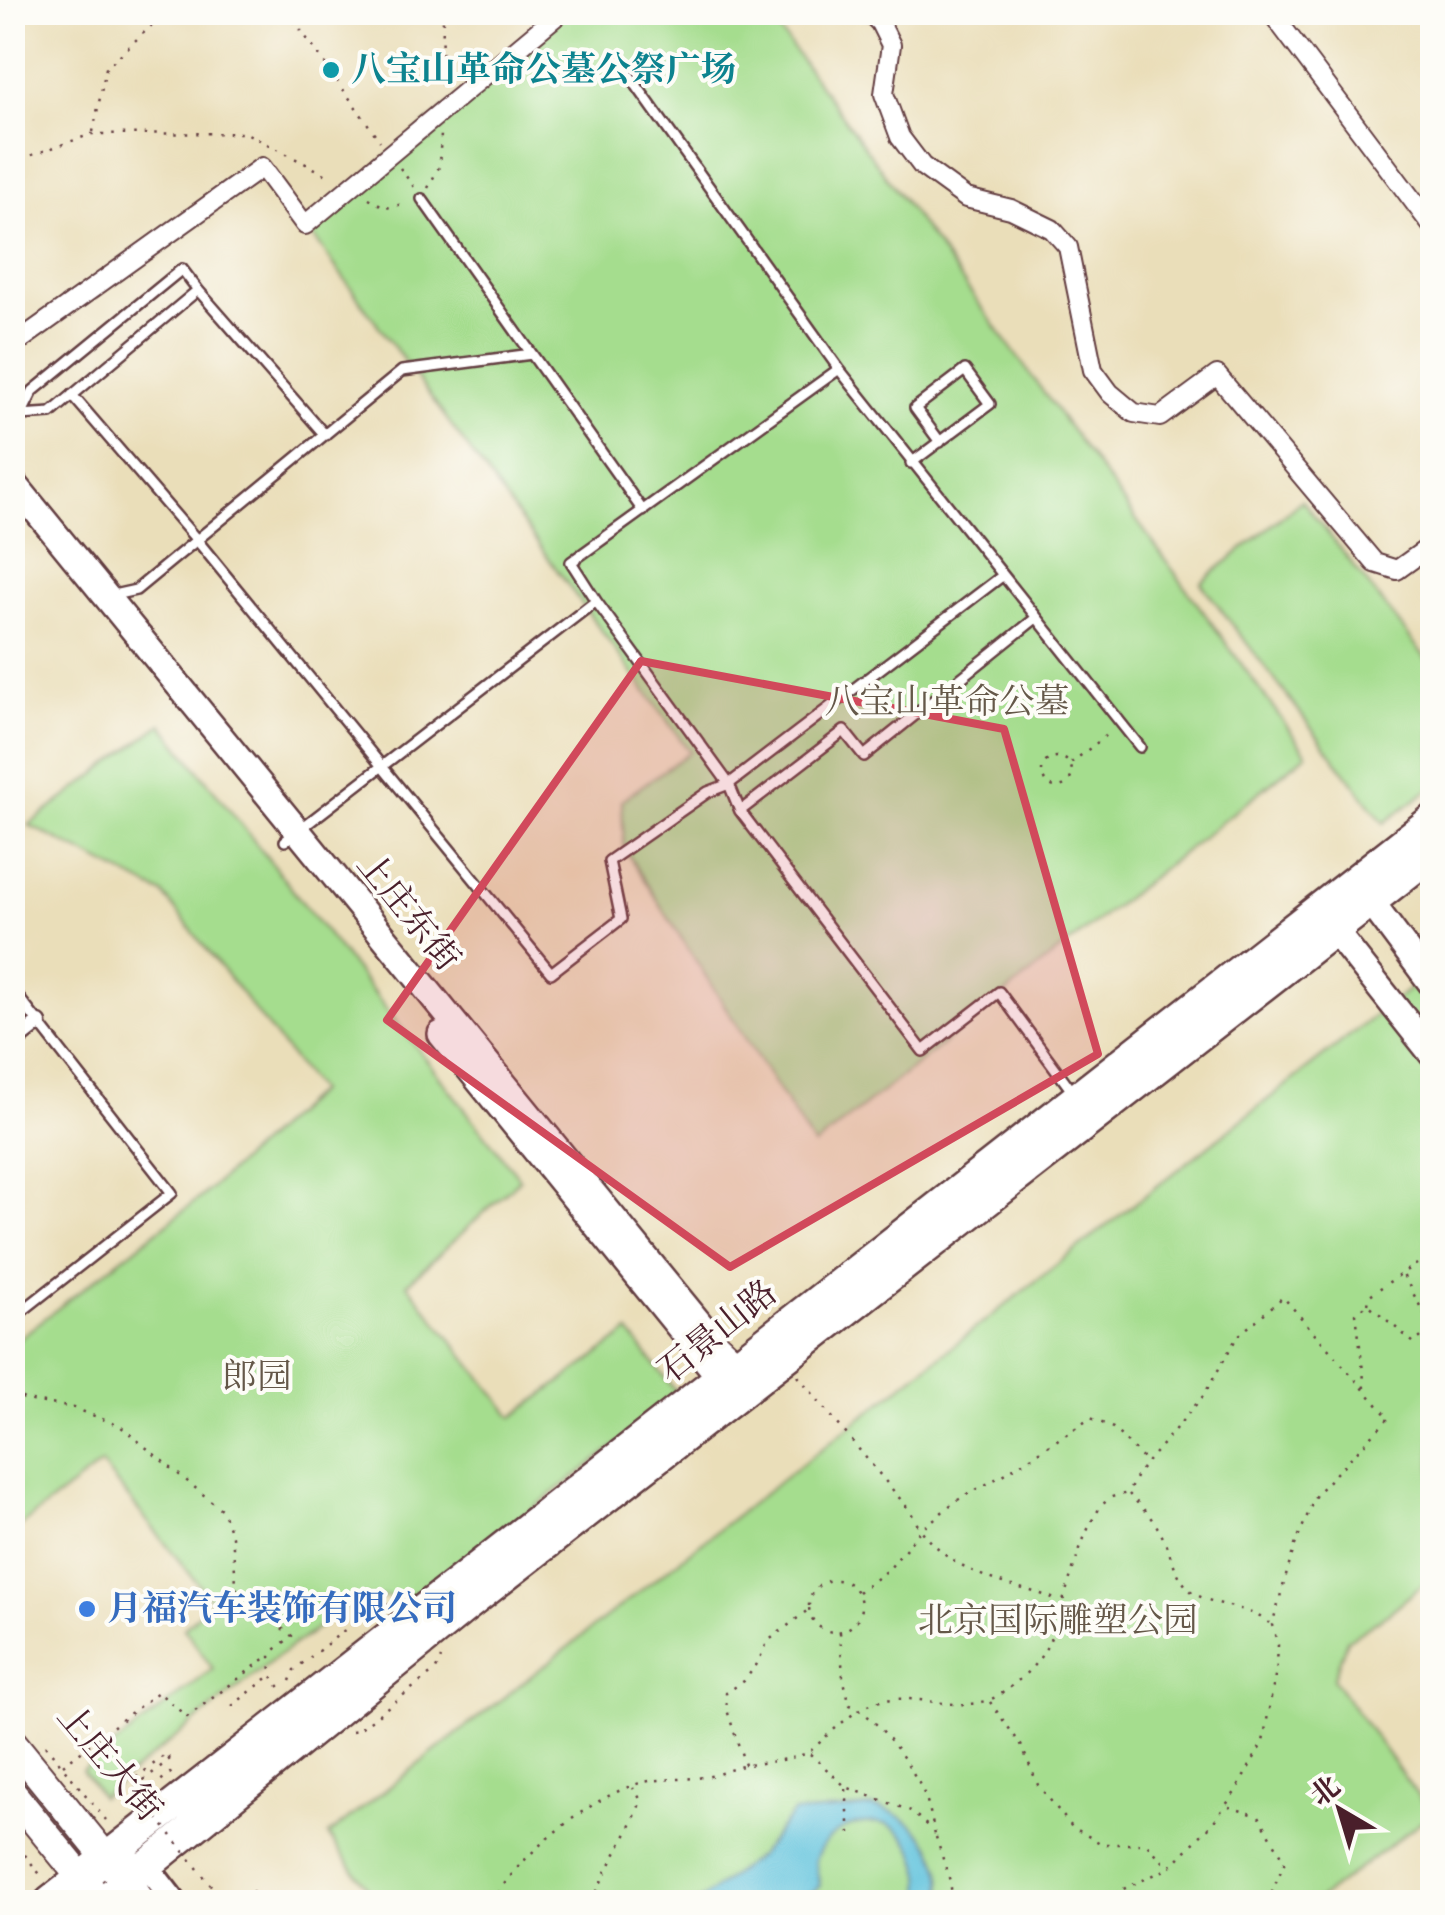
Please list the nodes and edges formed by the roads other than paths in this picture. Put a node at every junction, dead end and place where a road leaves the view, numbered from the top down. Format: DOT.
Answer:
graph roads {
  1 [pos="562,12"];
  2 [pos="869,12"];
  3 [pos="1271,12"];
  4 [pos="618,61"];
  5 [pos="422,199"];
  6 [pos="1432,226"];
  7 [pos="198,290"];
  8 [pos="12,346"];
  9 [pos="532,354"];
  10 [pos="840,369"];
  11 [pos="72,395"];
  12 [pos="17,418"];
  13 [pos="325,435"];
  14 [pos="940,442"];
  15 [pos="911,463"];
  16 [pos="12,481"];
  17 [pos="12,506"];
  18 [pos="643,511"];
  19 [pos="196,540"];
  20 [pos="1432,545"];
  21 [pos="1002,576"];
  22 [pos="106,597"];
  23 [pos="596,601"];
  24 [pos="1036,618"];
  25 [pos="1140,747"];
  26 [pos="381,769"];
  27 [pos="730,784"];
  28 [pos="740,811"];
  29 [pos="1432,820"];
  30 [pos="291,836"];
  31 [pos="1432,854"];
  32 [pos="1370,901"];
  33 [pos="1333,929"];
  34 [pos="1432,984"];
  35 [pos="12,990"];
  36 [pos="39,1023"];
  37 [pos="12,1044"];
  38 [pos="1432,1054"];
  39 [pos="1077,1097"];
  40 [pos="12,1320"];
  41 [pos="738,1380"];
  42 [pos="22,1736"];
  43 [pos="12,1793"];
  44 [pos="117,1850"];
  45 [pos="138,1884"];
  46 [pos="66,1895"];
  47 [pos="101,1902"];
  48 [pos="175,1902"];
  1 -- 8 [label="street"];
  2 -- 20 [label="street"];
  3 -- 6 [label="street"];
  4 -- 10 [label="lane"];
  5 -- 9 [label="lane"];
  7 -- 11 [label="lane"];
  7 -- 12 [label="lane"];
  7 -- 13 [label="lane"];
  9 -- 13 [label="lane"];
  9 -- 18 [label="lane"];
  10 -- 15 [label="lane"];
  10 -- 18 [label="lane"];
  11 -- 12 [label="lane"];
  11 -- 19 [label="lane"];
  13 -- 19 [label="lane"];
  14 -- 14 [label="lane"];
  14 -- 15 [label="lane"];
  15 -- 21 [label="lane"];
  16 -- 22 [label="main road, 上庄东街"];
  17 -- 30 [label="main road, 上庄东街"];
  18 -- 23 [label="lane"];
  19 -- 22 [label="lane"];
  19 -- 26 [label="lane"];
  21 -- 24 [label="lane"];
  21 -- 27 [label="lane"];
  22 -- 30 [label="main road, 上庄东街"];
  23 -- 26 [label="lane"];
  23 -- 27 [label="lane"];
  24 -- 25 [label="lane"];
  24 -- 28 [label="lane"];
  26 -- 27 [label="lane"];
  26 -- 30 [label="lane"];
  27 -- 28 [label="lane"];
  28 -- 39 [label="lane"];
  29 -- 39 [label="highway, 石景山路"];
  30 -- 41 [label="main road, 上庄东街"];
  31 -- 32 [label="highway, 石景山路"];
  32 -- 33 [label="highway, 石景山路"];
  32 -- 34 [label="main road"];
  33 -- 38 [label="main road"];
  33 -- 41 [label="highway, 石景山路"];
  35 -- 36 [label="lane"];
  36 -- 37 [label="street"];
  36 -- 40 [label="lane"];
  39 -- 41 [label="highway, 石景山路"];
  41 -- 44 [label="highway, 石景山路"];
  41 -- 45 [label="highway, 石景山路"];
  42 -- 44 [label="main road, 上庄大街"];
  43 -- 46 [label="main road"];
  44 -- 45 [label="main road, 上庄大街"];
  44 -- 46 [label="highway, 石景山路"];
  45 -- 47 [label="highway, 石景山路"];
  45 -- 48 [label="street"];
  46 -- 47 [label="main road"];
}
